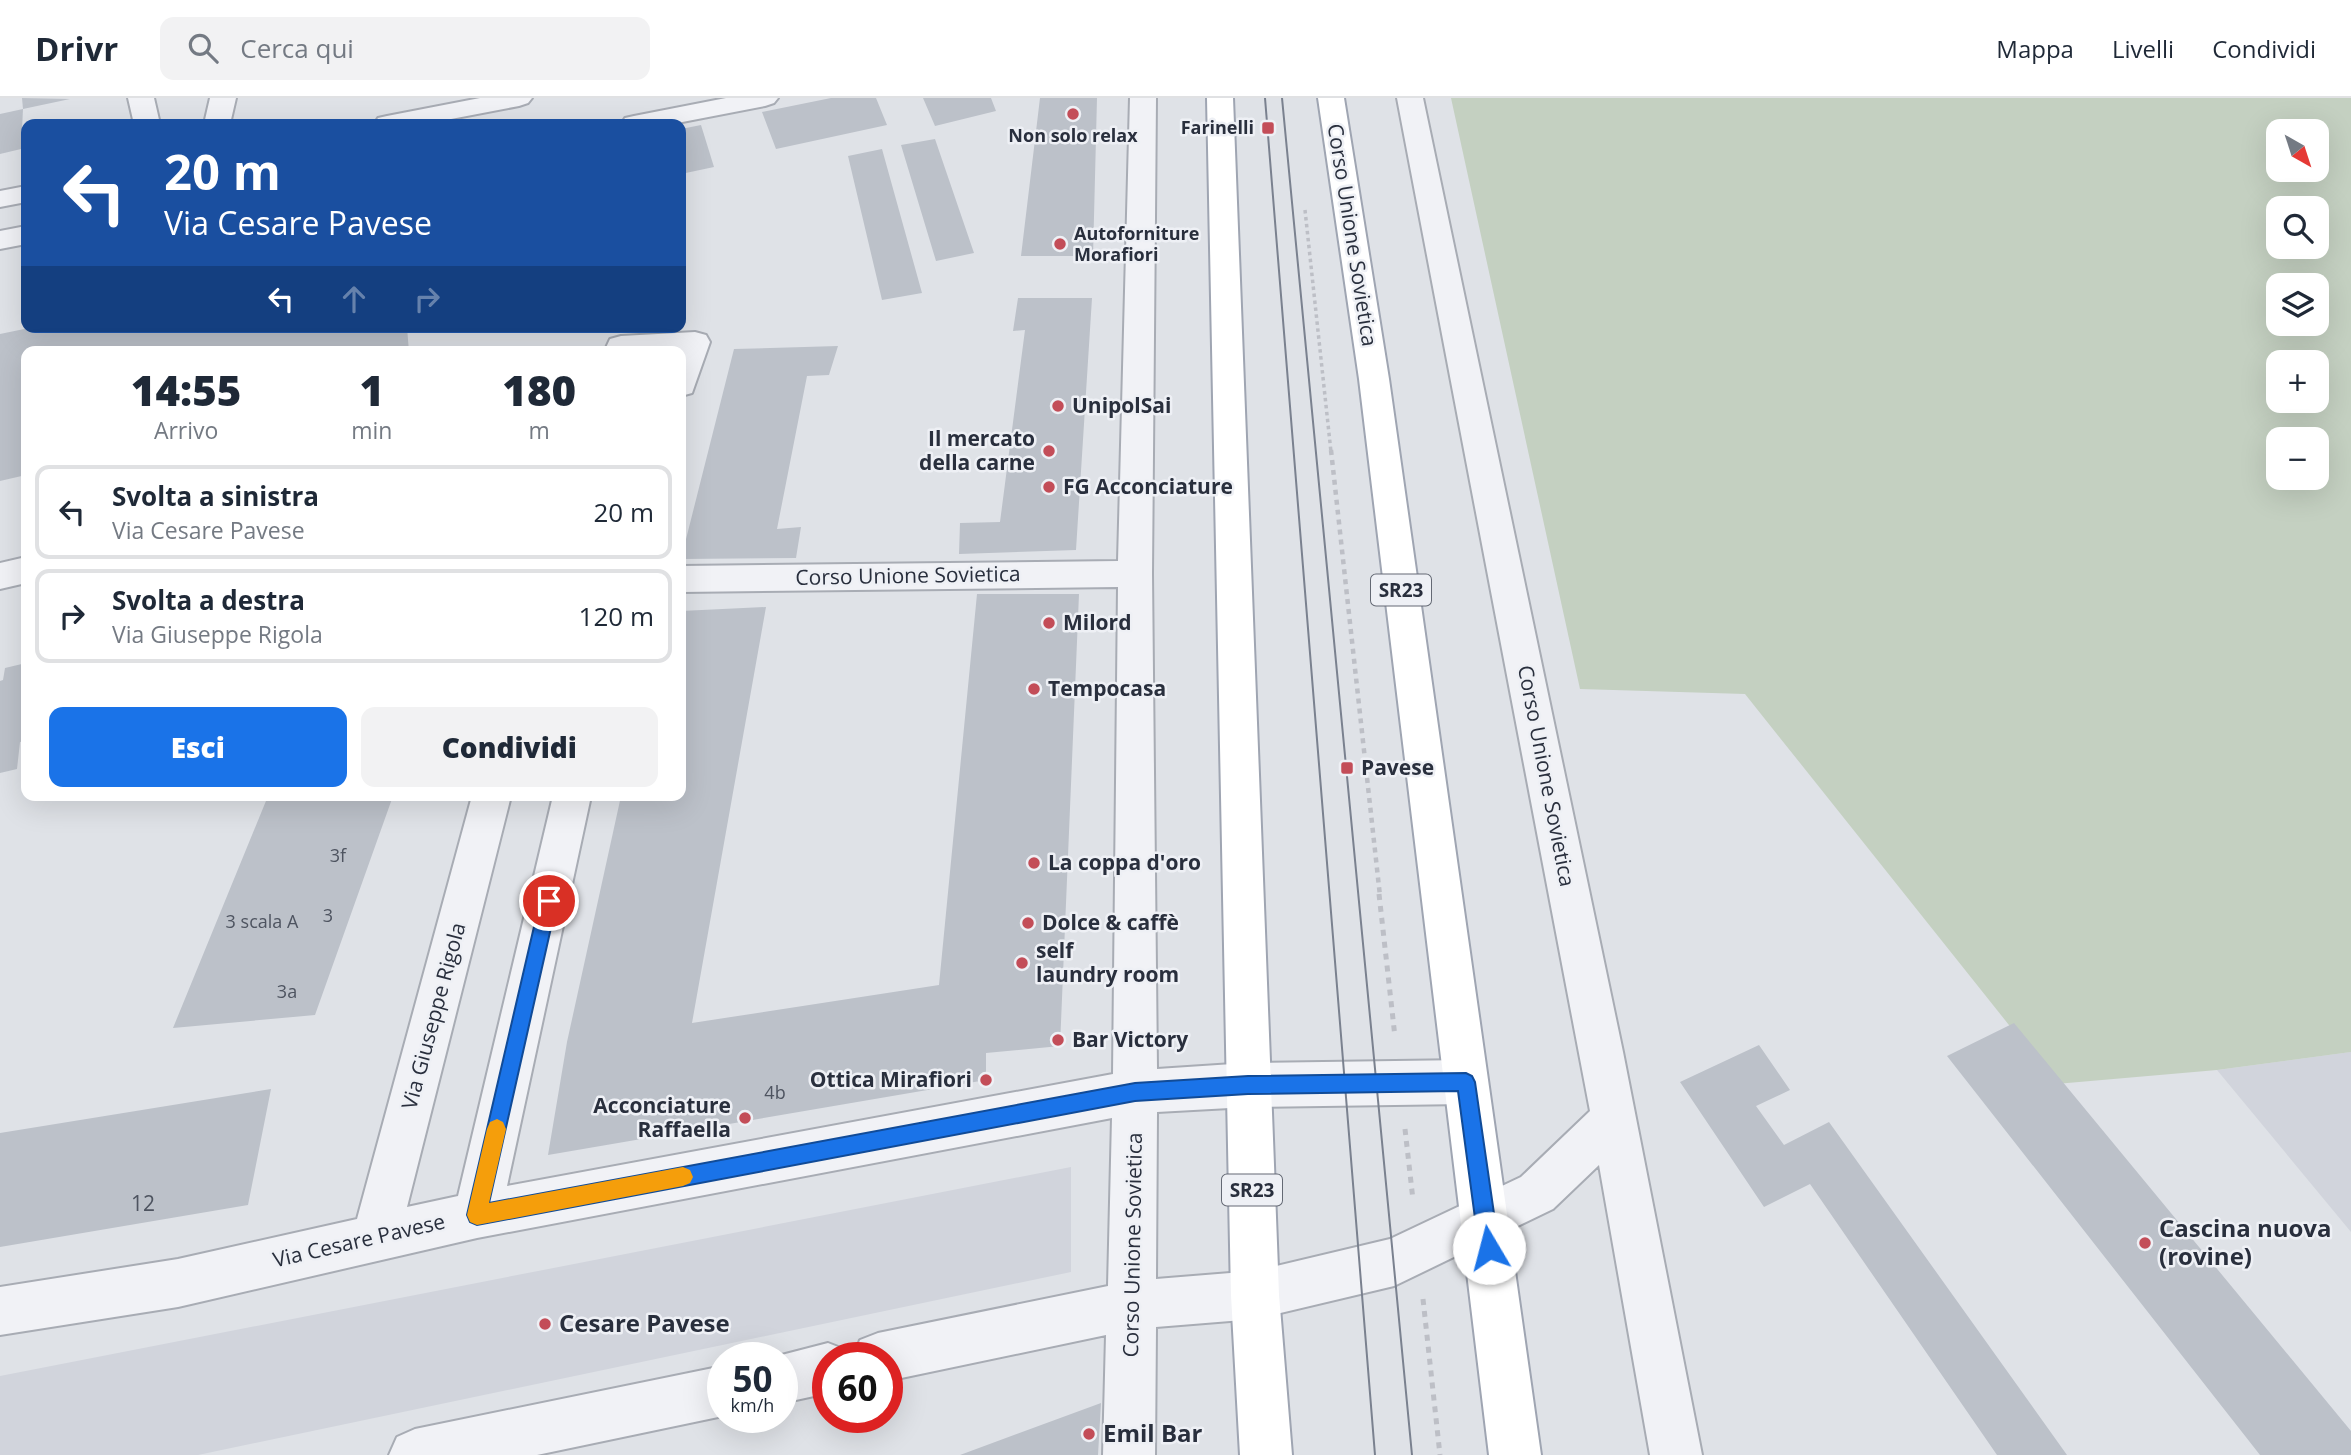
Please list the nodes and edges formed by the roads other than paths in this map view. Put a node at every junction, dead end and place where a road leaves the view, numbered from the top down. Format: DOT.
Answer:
graph roads {
  1 [pos="141,98"];
  2 [pos="223,98"];
  3 [pos="519,98"];
  4 [pos="765,98"];
  5 [pos="1143,98"];
  6 [pos="1220,98"];
  7 [pos="1331,98"];
  8 [pos="1410,98"];
  9 [pos="146,119"];
  10 [pos="218,119"];
  11 [pos="412,119"];
  12 [pos="659,119"];
  13 [pos="21,195"];
  14 [pos="0,200"];
  15 [pos="21,236"];
  16 [pos="0,240"];
  17 [pos="621,346"];
  18 [pos="686,370"];
  19 [pos="21,571"];
  20 [pos="1135,574"];
  21 [pos="0,576"];
  22 [pos="686,579"];
  23 [pos="491,801"];
  24 [pos="571,801"];
  25 [pos="1466,1082"];
  26 [pos="1248,1085"];
  27 [pos="1135,1092"];
  28 [pos="1613,1120"];
  29 [pos="477,1215"];
  30 [pos="1485,1219"];
  31 [pos="376,1237"];
  32 [pos="1255,1295"];
  33 [pos="1132,1305"];
  34 [pos="0,1311"];
  35 [pos="903,1353"];
  36 [pos="707,1394"];
  37 [pos="415,1455"];
  38 [pos="1129,1455"];
  39 [pos="1266,1455"];
  40 [pos="1515,1455"];
  41 [pos="1676,1455"];
  1 -- 9 [label="street"];
  2 -- 10 [label="street"];
  3 -- 11 [label="street"];
  4 -- 12 [label="street"];
  5 -- 20 [label="street, Corso Unione Sovietica"];
  6 -- 26 [label="main road, SR23"];
  7 -- 25 [label="main road, Corso Unione Sovietica / SR23"];
  8 -- 28 [label="street, Corso Unione Sovietica"];
  13 -- 14 [label="street"];
  15 -- 16 [label="street"];
  17 -- 18 [label="street"];
  19 -- 21 [label="street"];
  20 -- 22 [label="street, Corso Unione Sovietica"];
  20 -- 27 [label="street, Corso Unione Sovietica"];
  23 -- 31 [label="street, Via Giuseppe Rigola"];
  24 -- 29 [label="street"];
  25 -- 26 [label="street, Via Cesare Pavese"];
  25 -- 30 [label="main road, Corso Unione Sovietica / SR23"];
  26 -- 27 [label="street, Via Cesare Pavese"];
  26 -- 32 [label="main road, SR23"];
  27 -- 29 [label="street, Via Cesare Pavese"];
  27 -- 33 [label="street, Corso Unione Sovietica"];
  28 -- 30 [label="street"];
  28 -- 41 [label="street, Corso Unione Sovietica"];
  29 -- 31 [label="street, Via Cesare Pavese"];
  30 -- 32 [label="street"];
  30 -- 40 [label="main road, Corso Unione Sovietica / SR23"];
  31 -- 34 [label="street, Via Cesare Pavese"];
  32 -- 33 [label="street"];
  32 -- 39 [label="main road, SR23"];
  33 -- 35 [label="street"];
  33 -- 38 [label="street, Corso Unione Sovietica"];
  36 -- 37 [label="street"];
}
